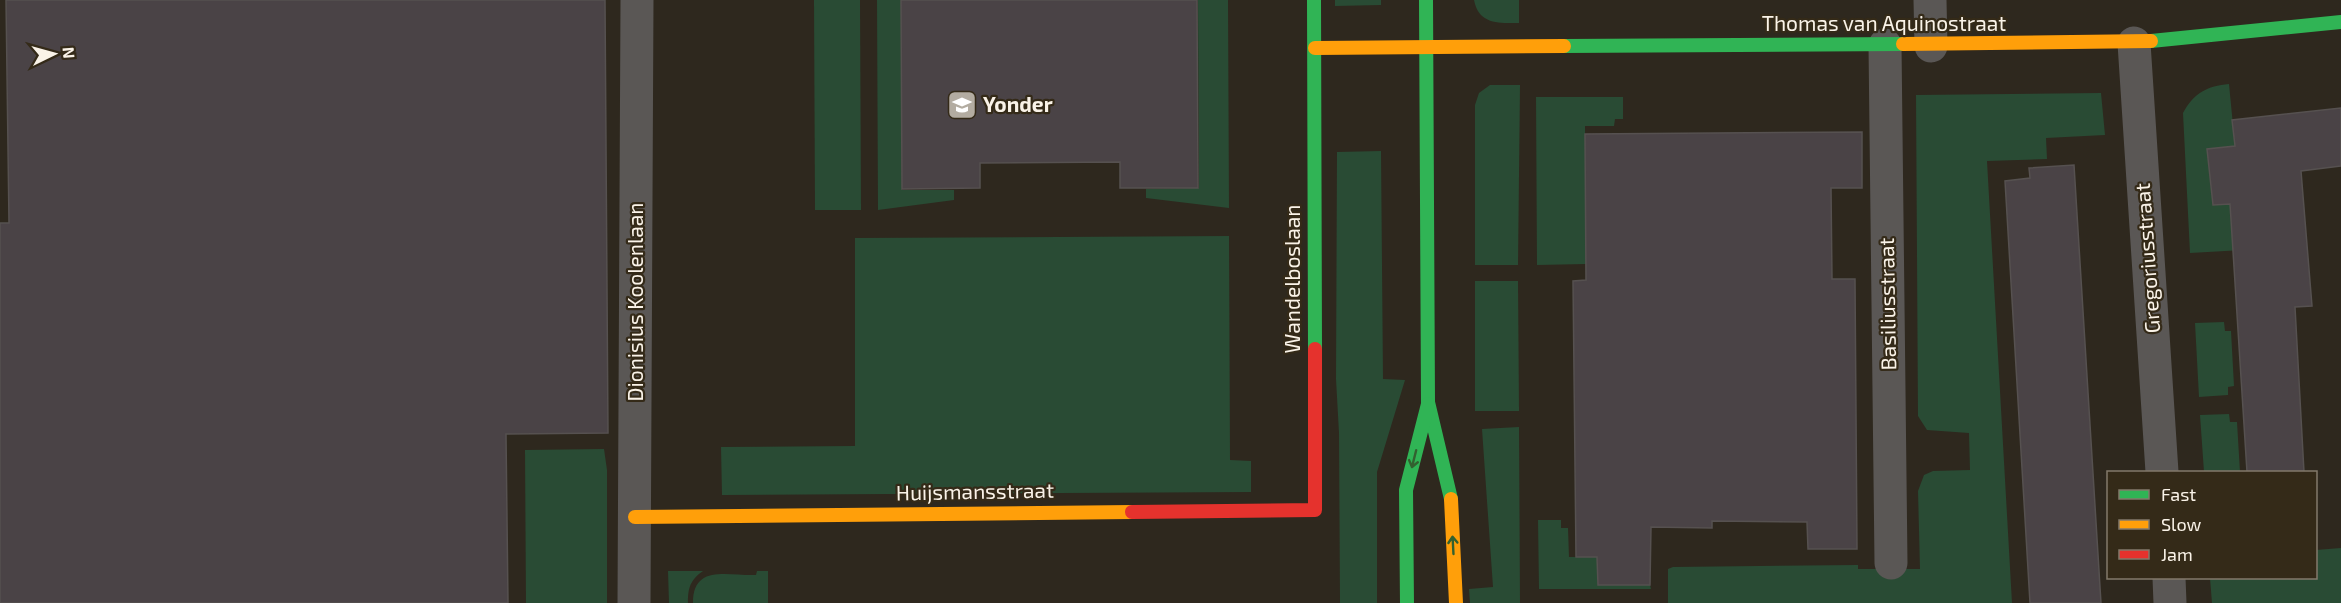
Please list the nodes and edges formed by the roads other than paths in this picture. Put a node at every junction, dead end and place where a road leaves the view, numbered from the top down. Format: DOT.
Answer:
graph roads {
  1 [pos="637,0"];
  2 [pos="1314,0"];
  3 [pos="1426,0"];
  4 [pos="1930,0"];
  5 [pos="2341,22"];
  6 [pos="2134,43"];
  7 [pos="1885,45"];
  8 [pos="1426,46"];
  9 [pos="1931,46"];
  10 [pos="1315,48"];
  11 [pos="1428,402"];
  12 [pos="2162,471"];
  13 [pos="1315,510"];
  14 [pos="635,517"];
  15 [pos="1891,563"];
  16 [pos="2169,579"];
  17 [pos="634,603"];
  18 [pos="1407,603"];
  19 [pos="1456,603"];
  20 [pos="2170,603"];
  1 -- 14 [label="street, Dionisius Koolenlaan"];
  2 -- 10 [label="street, Wandelboslaan"];
  3 -- 8 [label="street"];
  4 -- 9 [label="street"];
  5 -- 6 [label="street, Thomas van Aquinostraat"];
  6 -- 9 [label="street, Thomas van Aquinostraat"];
  6 -- 12 [label="street, Gregoriusstraat"];
  7 -- 8 [label="street, Thomas van Aquinostraat"];
  7 -- 9 [label="street, Thomas van Aquinostraat"];
  7 -- 15 [label="street, Basiliusstraat"];
  8 -- 10 [label="street"];
  8 -- 11 [label="street"];
  10 -- 13 [label="street, Wandelboslaan"];
  11 -- 18 [label="street, one-way"];
  19 -- 11 [label="street, one-way"];
  13 -- 14 [label="street, Huijsmansstraat"];
  14 -- 17 [label="street, Dionisius Koolenlaan"];
  16 -- 20 [label="street"];
}
